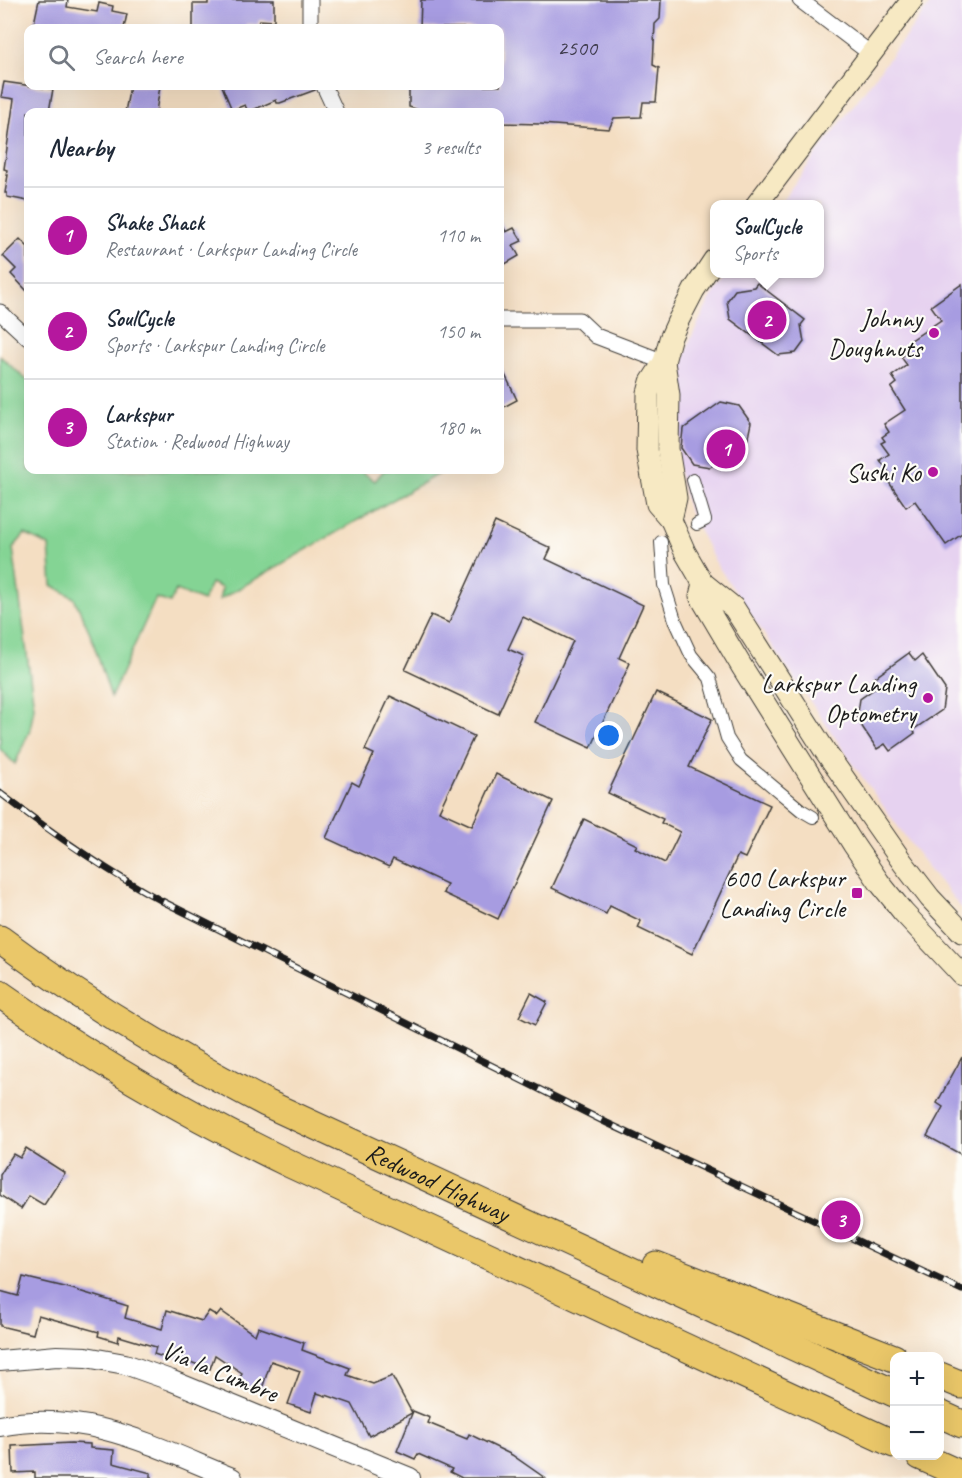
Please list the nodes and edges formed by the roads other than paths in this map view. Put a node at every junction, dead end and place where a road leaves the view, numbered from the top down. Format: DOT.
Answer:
graph roads {
  1 [pos="310,0"];
  2 [pos="800,0"];
  3 [pos="912,0"];
  4 [pos="310,24"];
  5 [pos="871,54"];
  6 [pos="326,90"];
  7 [pos="334,108"];
  8 [pos="760,200"];
  9 [pos="710,266"];
  10 [pos="0,312"];
  11 [pos="504,320"];
  12 [pos="24,334"];
  13 [pos="664,362"];
  14 [pos="693,480"];
  15 [pos="697,524"];
  16 [pos="661,542"];
  17 [pos="703,582"];
  18 [pos="813,817"];
  19 [pos="962,932"];
  20 [pos="0,939"];
  21 [pos="962,975"];
  22 [pos="0,994"];
  23 [pos="381,1157"];
  24 [pos="890,1356"];
  25 [pos="0,1361"];
  26 [pos="944,1378"];
  27 [pos="962,1385"];
  28 [pos="890,1391"];
  29 [pos="944,1416"];
  30 [pos="962,1424"];
  31 [pos="0,1426"];
  32 [pos="890,1442"];
  33 [pos="913,1460"];
  34 [pos="930,1460"];
  35 [pos="962,1475"];
  36 [pos="232,1478"];
  37 [pos="410,1478"];
  38 [pos="931,1478"];
  1 -- 4 [label="street"];
  2 -- 5 [label="street"];
  3 -- 5 [label="main road"];
  5 -- 8 [label="main road"];
  6 -- 7 [label="street"];
  9 -- 13 [label="main road"];
  10 -- 12 [label="street"];
  11 -- 13 [label="street"];
  13 -- 17 [label="main road"];
  14 -- 15 [label="street"];
  16 -- 18 [label="street"];
  17 -- 19 [label="main road"];
  17 -- 21 [label="main road"];
  20 -- 23 [label="highway, Redwood Highway"];
  22 -- 32 [label="highway, Redwood Highway"];
  23 -- 24 [label="highway"];
  23 -- 28 [label="highway, Redwood Highway"];
  25 -- 37 [label="street, Via la Cumbre"];
  26 -- 27 [label="highway"];
  29 -- 30 [label="highway"];
  31 -- 36 [label="street"];
  33 -- 38 [label="highway"];
  34 -- 35 [label="highway"];
}
